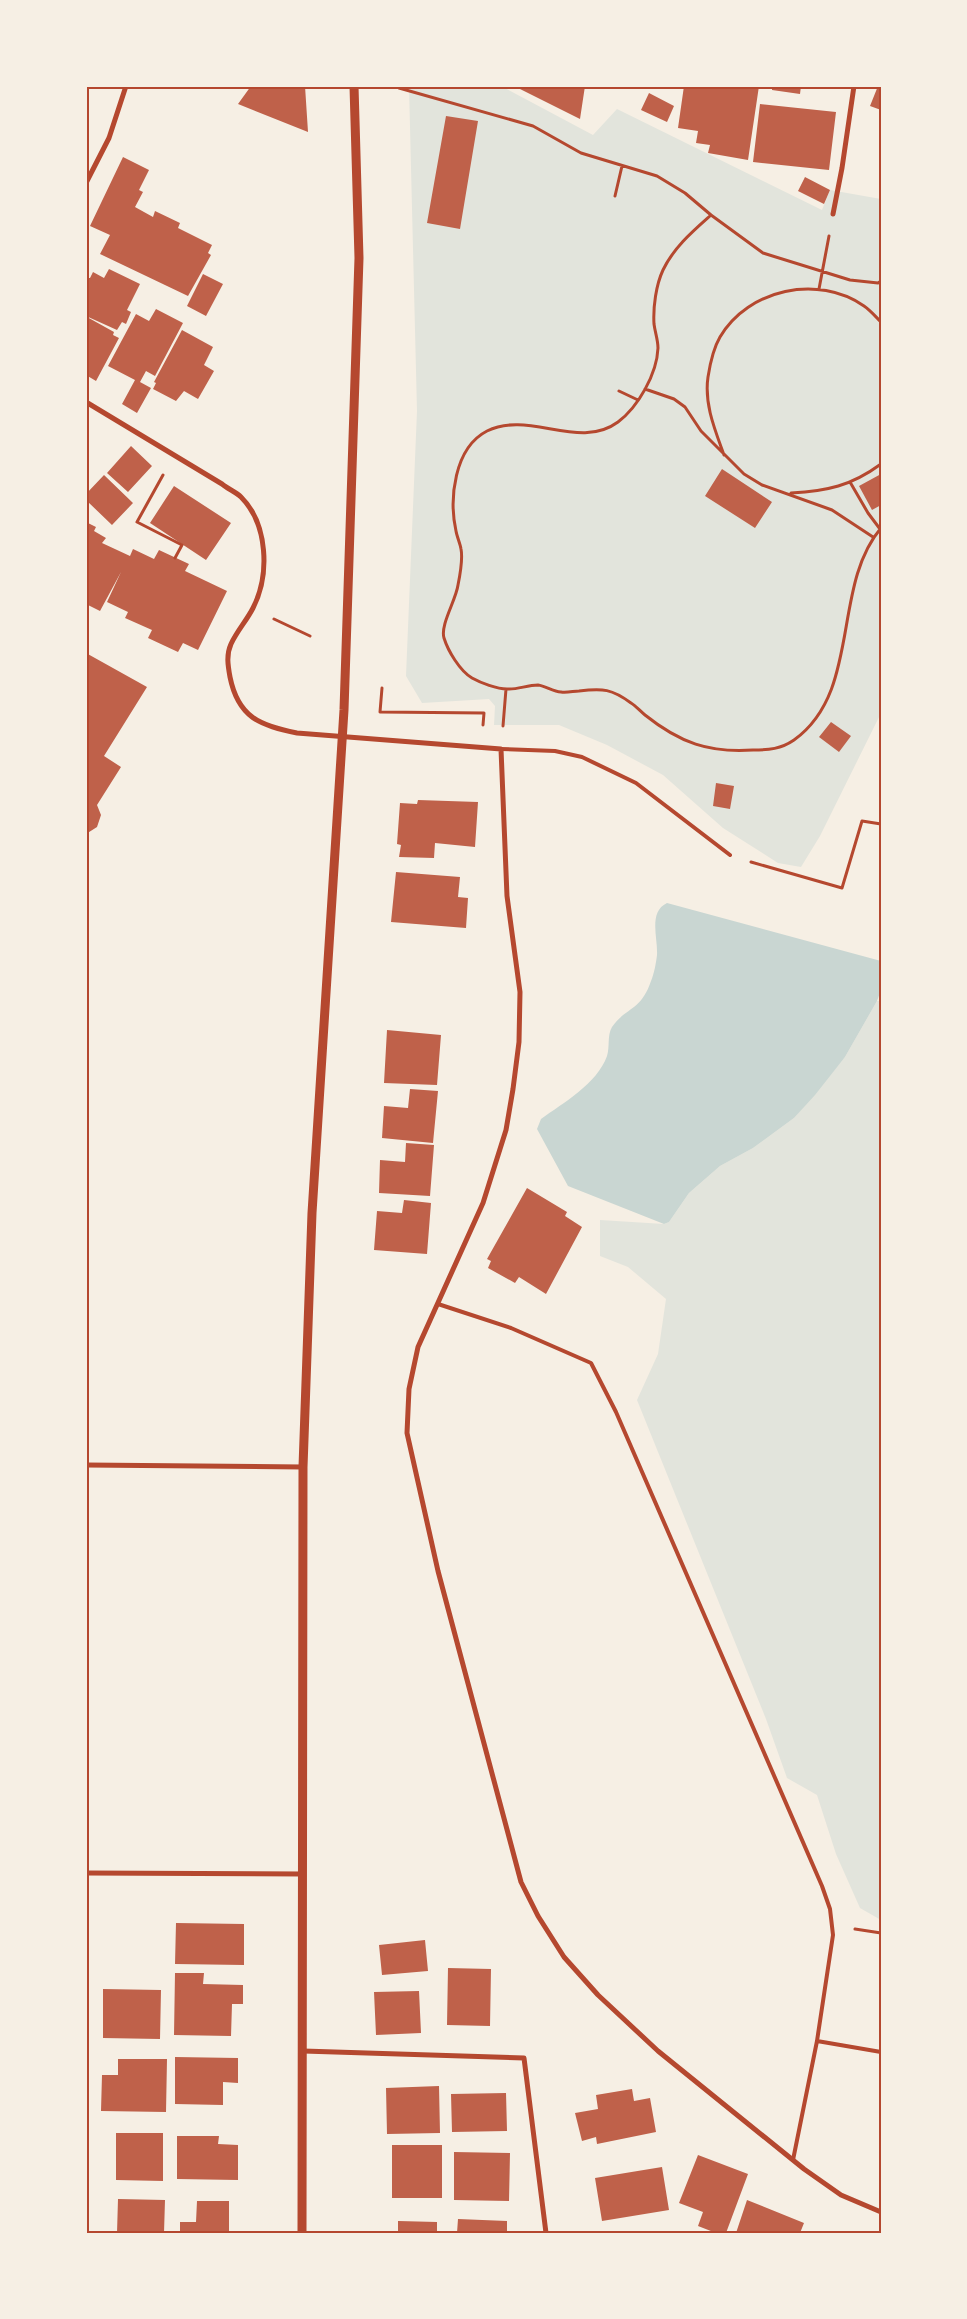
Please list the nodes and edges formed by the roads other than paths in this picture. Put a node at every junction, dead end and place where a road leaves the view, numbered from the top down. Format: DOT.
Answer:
graph roads {
  1 [pos="126,86"];
  2 [pos="354,86"];
  3 [pos="854,86"];
  4 [pos="86,183"];
  5 [pos="833,214"];
  6 [pos="86,402"];
  7 [pos="342,738"];
  8 [pos="502,749"];
  9 [pos="730,855"];
  10 [pos="438,1304"];
  11 [pos="86,1465"];
  12 [pos="302,1467"];
  13 [pos="86,1872"];
  14 [pos="303,1874"];
  15 [pos="817,2041"];
  16 [pos="303,2051"];
  17 [pos="881,2052"];
  18 [pos="793,2160"];
  19 [pos="881,2212"];
  20 [pos="302,2233"];
  21 [pos="546,2233"];
  1 -- 4 [label="street"];
  2 -- 7 [label="street"];
  3 -- 5 [label="street"];
  6 -- 7 [label="street"];
  7 -- 8 [label="street"];
  7 -- 12 [label="street"];
  8 -- 9 [label="lane"];
  8 -- 10 [label="street"];
  10 -- 15 [label="lane"];
  10 -- 18 [label="street"];
  11 -- 12 [label="street"];
  12 -- 14 [label="street"];
  13 -- 14 [label="street"];
  14 -- 16 [label="street"];
  15 -- 17 [label="lane"];
  15 -- 18 [label="lane"];
  16 -- 20 [label="street"];
  16 -- 21 [label="street"];
  18 -- 19 [label="street"];
}
